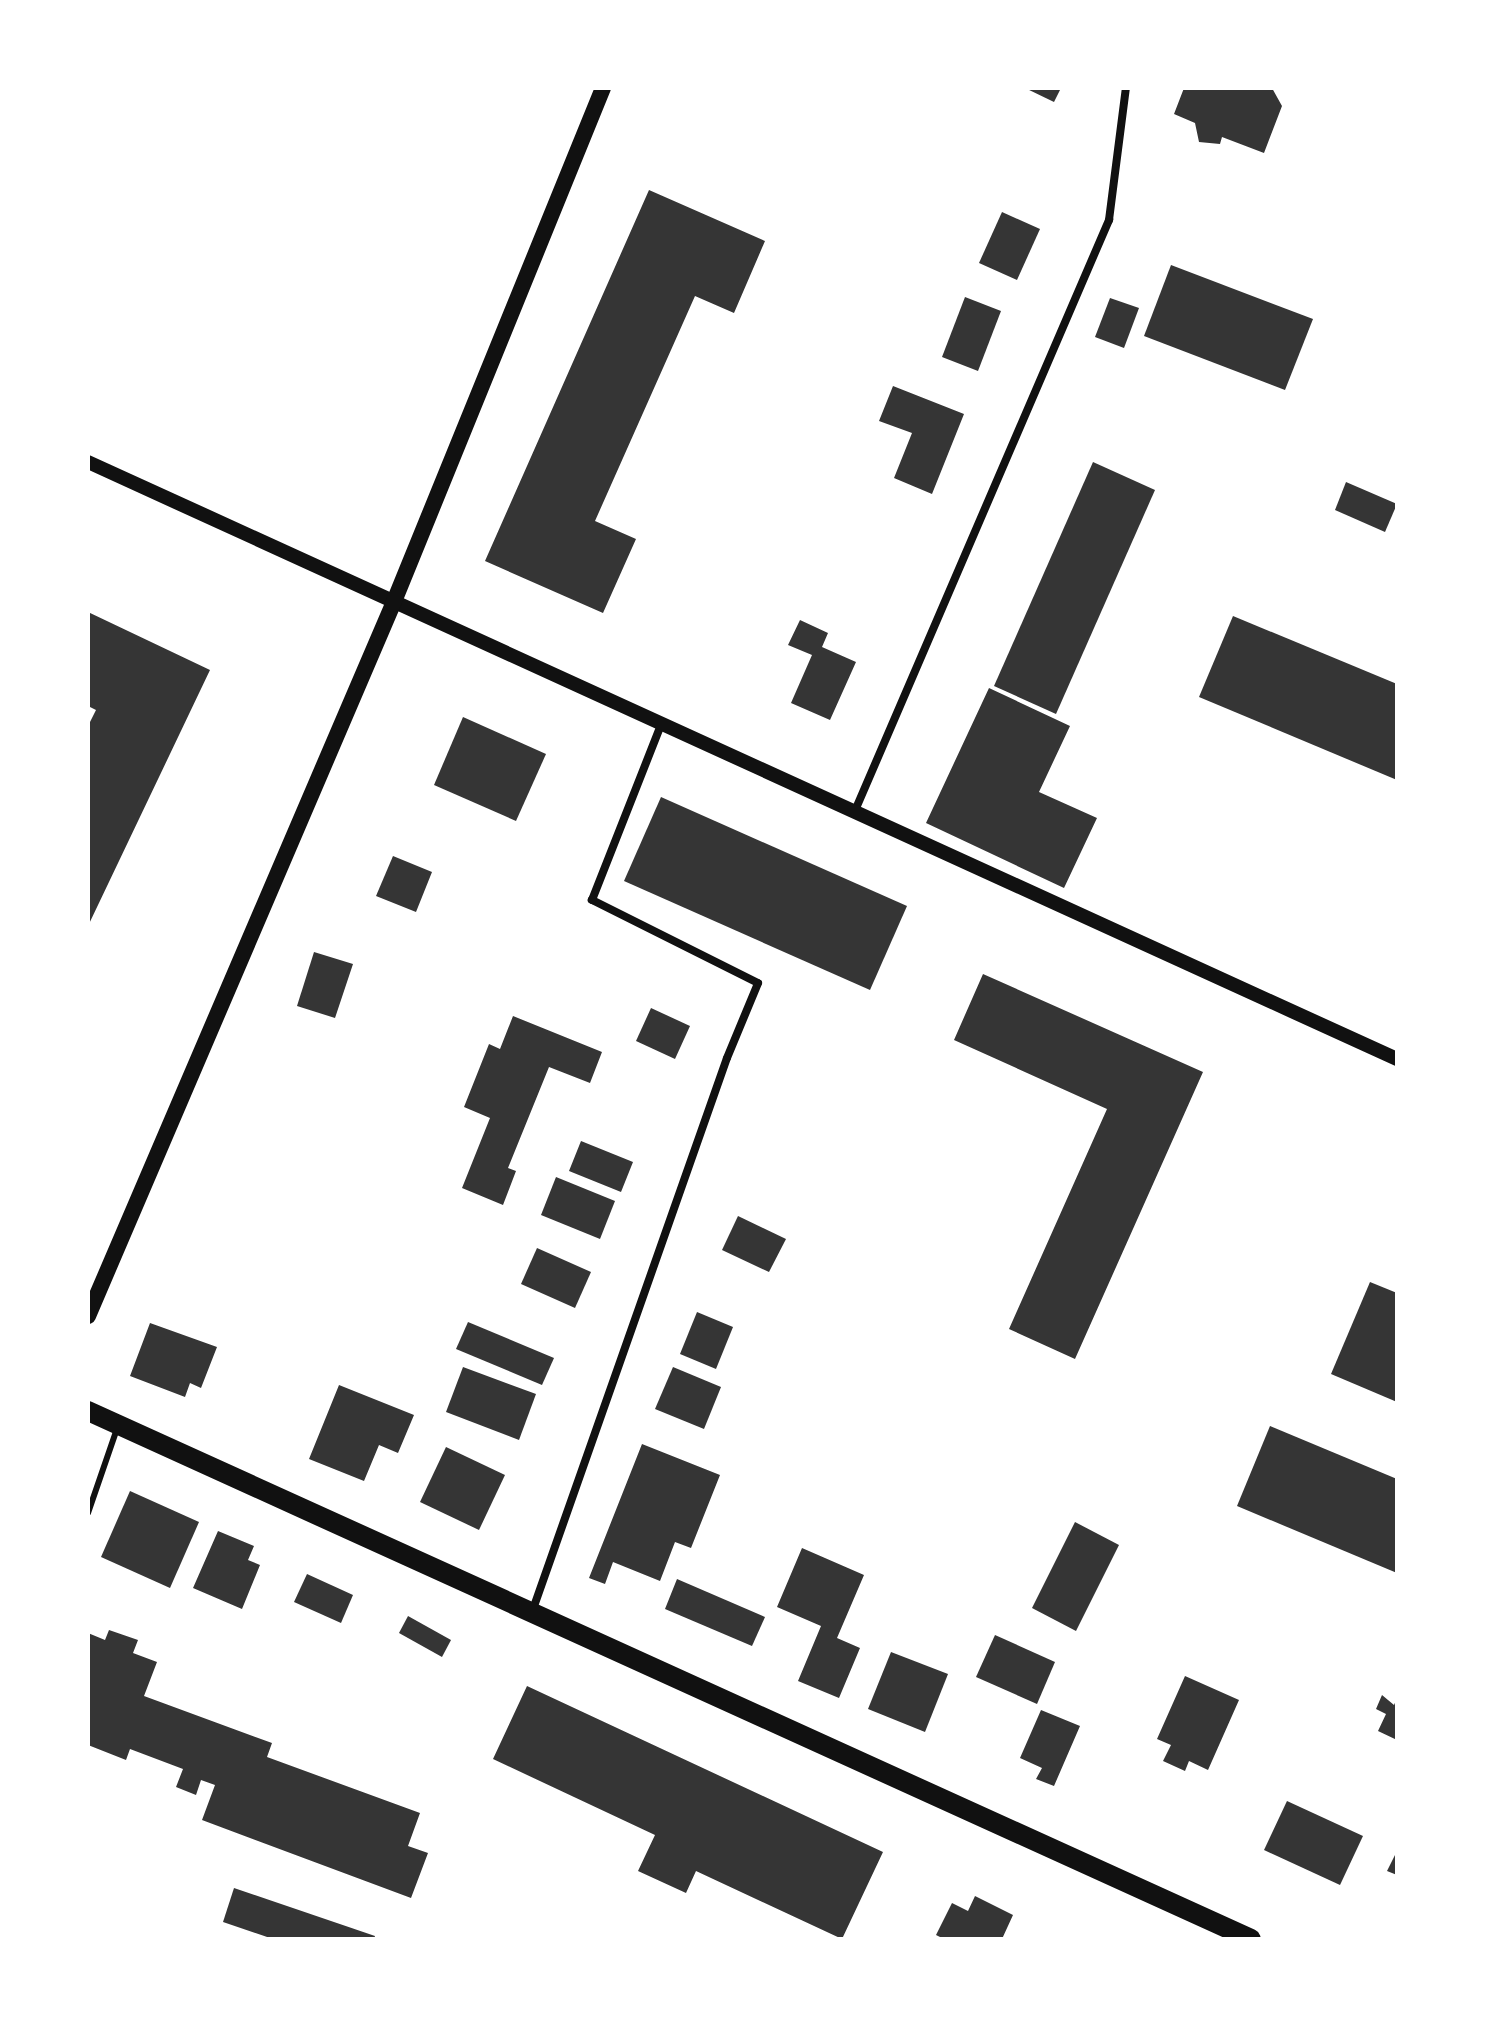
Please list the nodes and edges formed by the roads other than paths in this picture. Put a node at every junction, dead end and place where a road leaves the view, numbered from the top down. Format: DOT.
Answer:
graph roads {
  1 [pos="603,88"];
  2 [pos="1126,88"];
  3 [pos="88,462"];
  4 [pos="393,604"];
  5 [pos="661,725"];
  6 [pos="854,813"];
  7 [pos="1397,1059"];
  8 [pos="88,1316"];
  9 [pos="88,1411"];
  10 [pos="118,1425"];
  11 [pos="88,1513"];
  12 [pos="532,1612"];
  13 [pos="1251,1939"];
  1 -- 4 [label="main road"];
  2 -- 6 [label="street"];
  3 -- 4 [label="street"];
  4 -- 5 [label="street"];
  4 -- 8 [label="main road"];
  5 -- 6 [label="street"];
  5 -- 12 [label="street"];
  6 -- 7 [label="street"];
  9 -- 10 [label="main road"];
  10 -- 11 [label="lane"];
  10 -- 12 [label="main road"];
  12 -- 13 [label="main road"];
}
